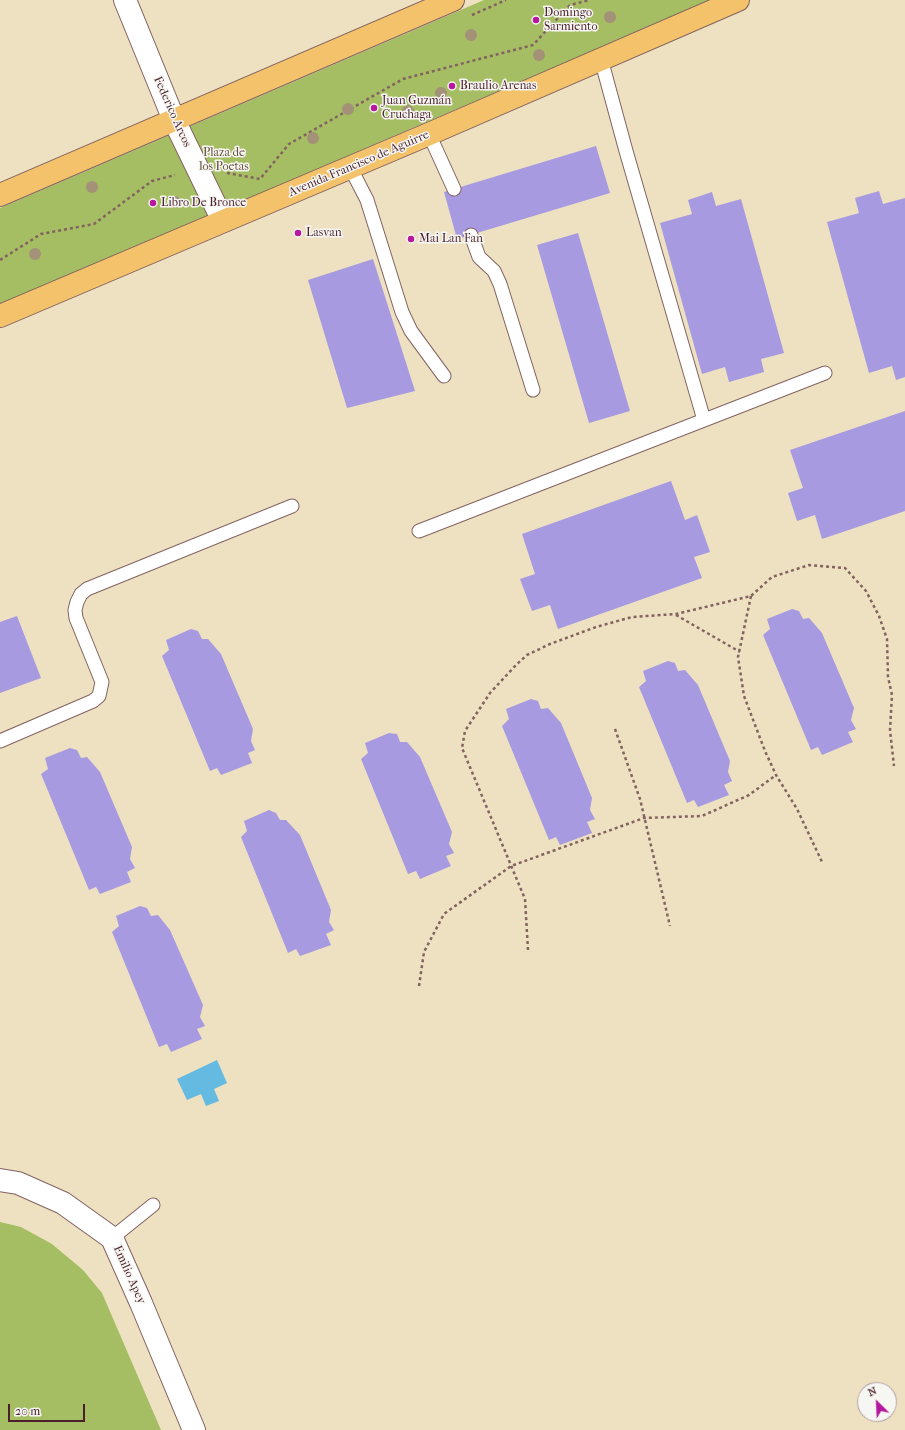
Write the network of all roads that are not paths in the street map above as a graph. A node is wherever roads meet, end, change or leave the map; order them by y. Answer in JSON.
{"nodes":[{"id":1,"x":125,"y":0,"type":"edge"},
{"id":2,"x":453,"y":0,"type":"edge"},
{"id":3,"x":731,"y":1,"type":"edge"},
{"id":4,"x":601,"y":59,"type":"junction"},
{"id":5,"x":174,"y":120,"type":"junction"},
{"id":6,"x":429,"y":134,"type":"junction"},
{"id":7,"x":350,"y":167,"type":"junction"},
{"id":8,"x":454,"y":189,"type":"dead end"},
{"id":9,"x":0,"y":195,"type":"edge"},
{"id":10,"x":223,"y":221,"type":"junction"},
{"id":11,"x":471,"y":235,"type":"dead end"},
{"id":12,"x":0,"y":316,"type":"edge"},
{"id":13,"x":825,"y":374,"type":"dead end"},
{"id":14,"x":444,"y":376,"type":"dead end"},
{"id":15,"x":533,"y":390,"type":"dead end"},
{"id":16,"x":704,"y":420,"type":"junction"},
{"id":17,"x":292,"y":506,"type":"dead end"},
{"id":18,"x":420,"y":531,"type":"dead end"},
{"id":19,"x":0,"y":741,"type":"edge"},
{"id":20,"x":0,"y":1180,"type":"edge"},
{"id":21,"x":154,"y":1205,"type":"dead end"},
{"id":22,"x":112,"y":1238,"type":"junction"},
{"id":23,"x":194,"y":1430,"type":"edge"}],
"edges":[{"from":1,"to":5,"type":"street","name":"Federico Arcos"},
{"from":2,"to":5,"type":"main road"},
{"from":3,"to":4,"type":"main road","name":"Avenida Francisco de Aguirre"},
{"from":4,"to":6,"type":"main road","name":"Avenida Francisco de Aguirre"},
{"from":4,"to":16,"type":"lane"},
{"from":5,"to":9,"type":"main road"},
{"from":5,"to":10,"type":"street","name":"Federico Arcos"},
{"from":6,"to":7,"type":"main road","name":"Avenida Francisco de Aguirre"},
{"from":6,"to":8,"type":"lane"},
{"from":7,"to":10,"type":"main road","name":"Avenida Francisco de Aguirre"},
{"from":7,"to":14,"type":"lane"},
{"from":10,"to":12,"type":"main road","name":"Avenida Francisco de Aguirre"},
{"from":11,"to":15,"type":"lane"},
{"from":13,"to":16,"type":"lane"},
{"from":16,"to":18,"type":"lane"},
{"from":17,"to":19,"type":"lane"},
{"from":20,"to":22,"type":"street","name":"Emilio Apey"},
{"from":21,"to":22,"type":"lane"},
{"from":22,"to":23,"type":"street","name":"Emilio Apey"}]}
